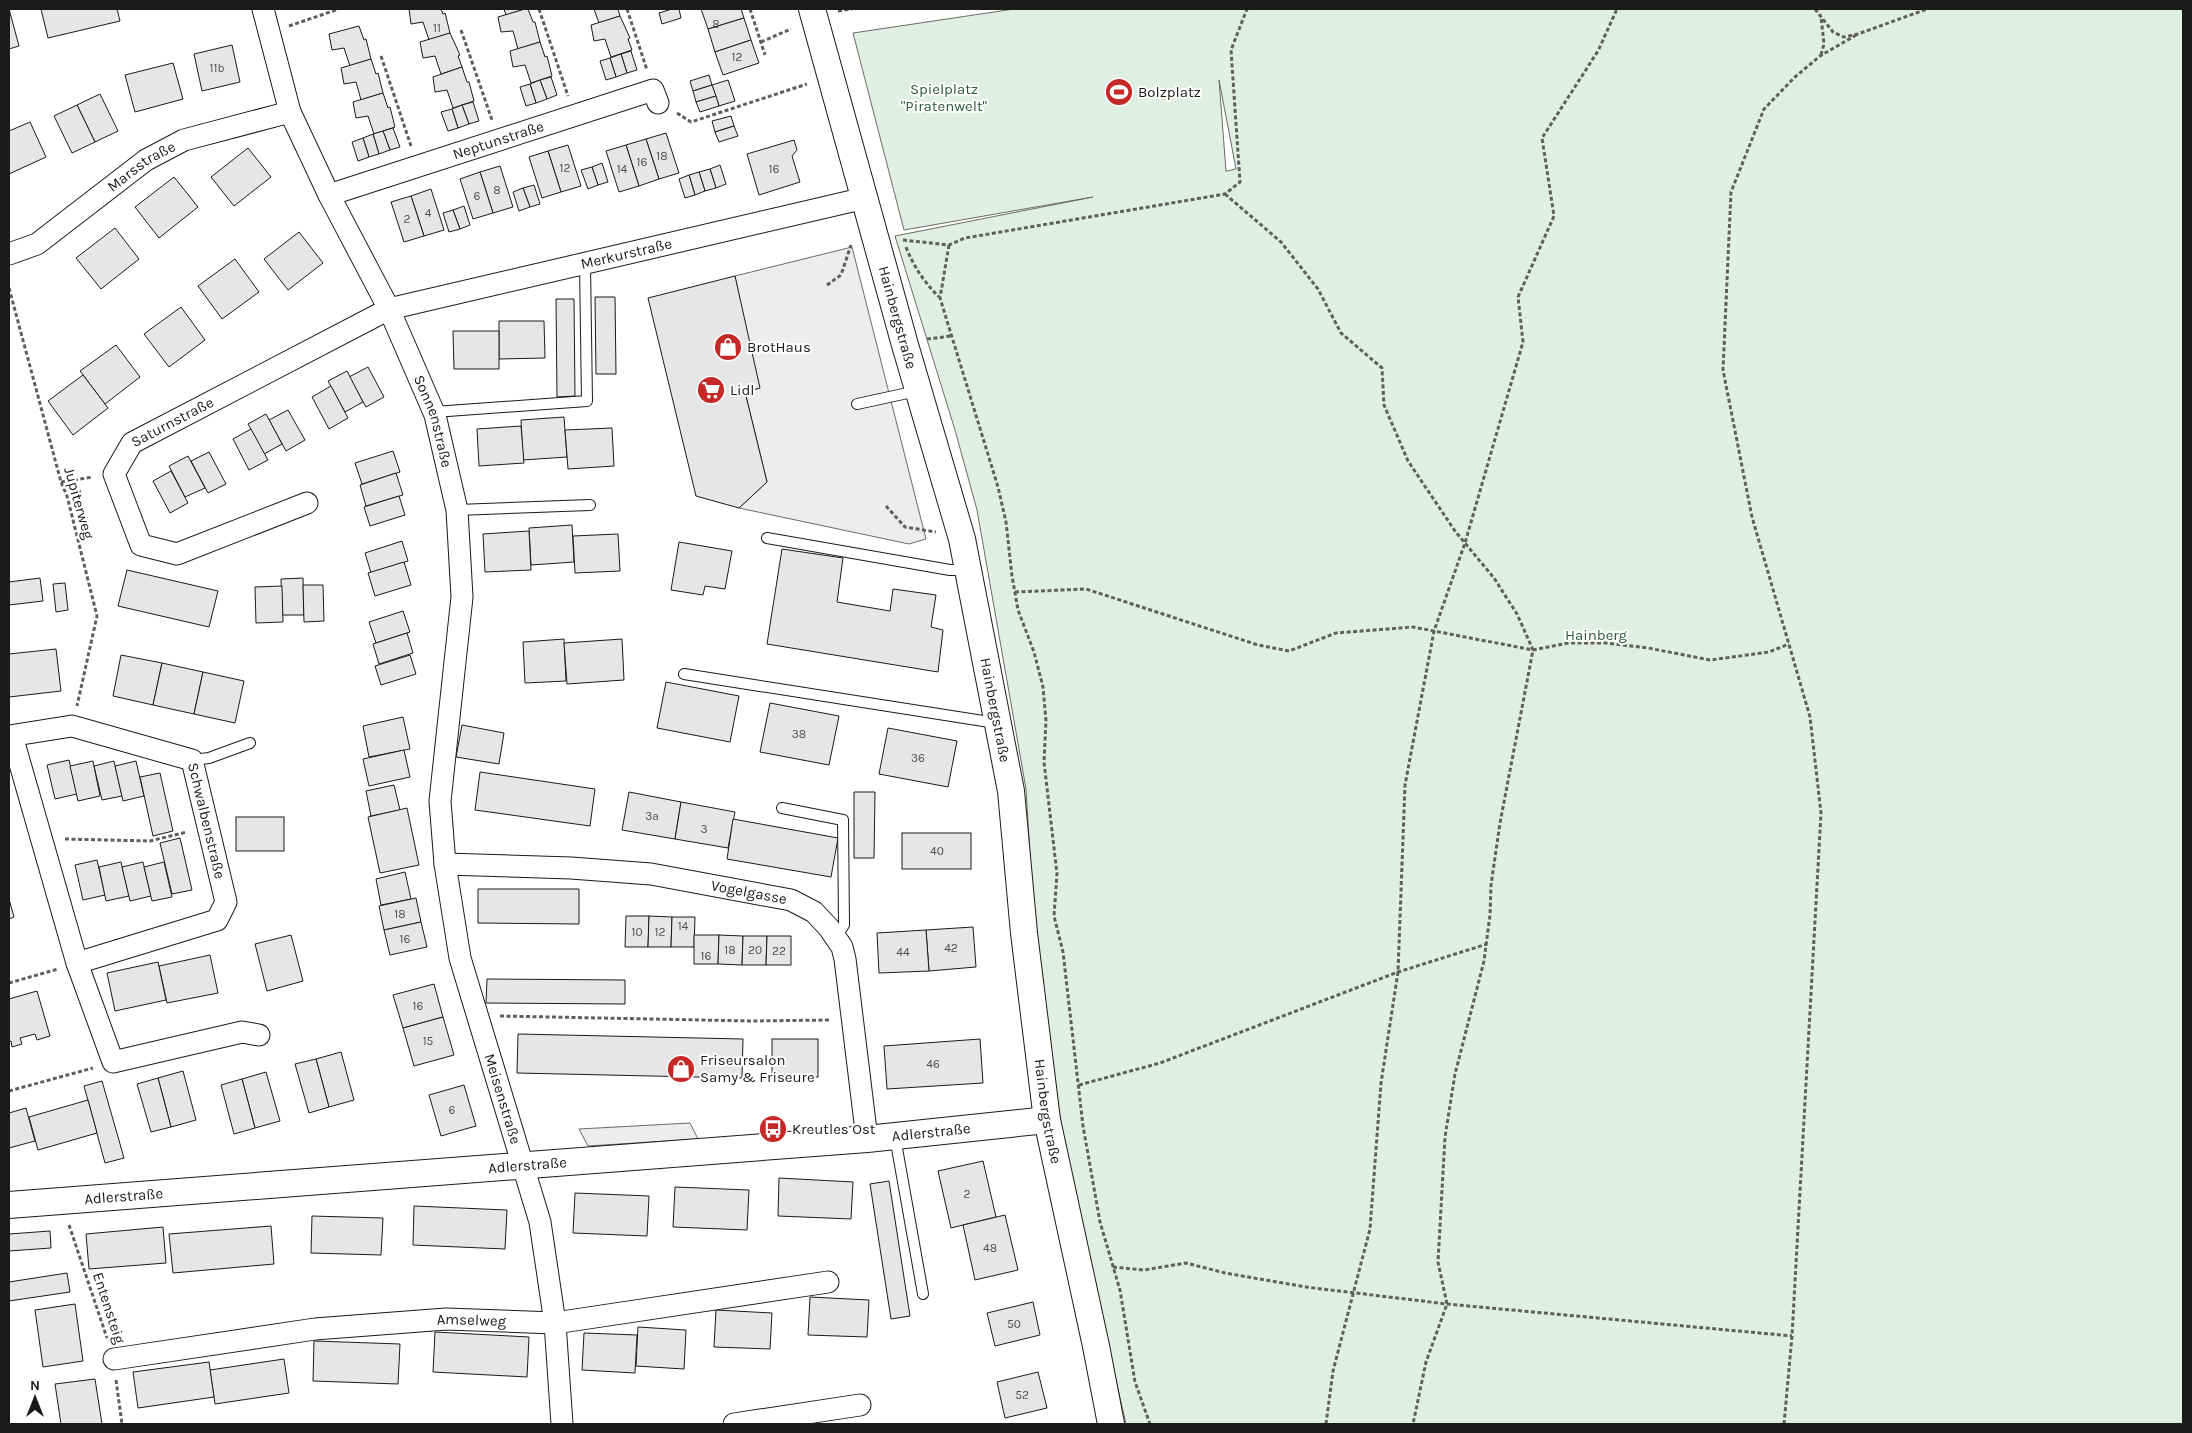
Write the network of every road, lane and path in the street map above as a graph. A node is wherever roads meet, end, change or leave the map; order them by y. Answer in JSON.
{"nodes":[{"id":1,"x":264,"y":9,"type":"edge"},
{"id":2,"x":339,"y":9,"type":"edge"},
{"id":3,"x":539,"y":9,"type":"edge"},
{"id":4,"x":627,"y":9,"type":"edge"},
{"id":5,"x":750,"y":9,"type":"edge"},
{"id":6,"x":812,"y":9,"type":"edge"},
{"id":7,"x":852,"y":9,"type":"edge"},
{"id":8,"x":1247,"y":9,"type":"edge"},
{"id":9,"x":1616,"y":9,"type":"edge"},
{"id":10,"x":1815,"y":9,"type":"edge"},
{"id":11,"x":1927,"y":9,"type":"edge"},
{"id":12,"x":838,"y":11,"type":"dead end"},
{"id":13,"x":1821,"y":16,"type":"junction"},
{"id":14,"x":285,"y":27,"type":"dead end"},
{"id":15,"x":791,"y":29,"type":"dead end"},
{"id":16,"x":461,"y":30,"type":"dead end"},
{"id":17,"x":1858,"y":34,"type":"junction"},
{"id":18,"x":761,"y":42,"type":"junction"},
{"id":19,"x":766,"y":55,"type":"dead end"},
{"id":20,"x":381,"y":56,"type":"dead end"},
{"id":21,"x":1820,"y":56,"type":"junction"},
{"id":22,"x":808,"y":84,"type":"dead end"},
{"id":23,"x":656,"y":96,"type":"junction"},
{"id":24,"x":290,"y":112,"type":"junction"},
{"id":25,"x":574,"y":115,"type":"junction"},
{"id":26,"x":499,"y":140,"type":"junction"},
{"id":27,"x":418,"y":166,"type":"junction"},
{"id":28,"x":1225,"y":194,"type":"junction"},
{"id":29,"x":329,"y":195,"type":"junction"},
{"id":30,"x":865,"y":198,"type":"junction"},
{"id":31,"x":900,"y":233,"type":"dead end"},
{"id":32,"x":852,"y":241,"type":"dead end"},
{"id":33,"x":903,"y":241,"type":"junction"},
{"id":34,"x":949,"y":245,"type":"junction"},
{"id":35,"x":9,"y":254,"type":"edge"},
{"id":36,"x":585,"y":264,"type":"junction"},
{"id":37,"x":827,"y":285,"type":"dead end"},
{"id":38,"x":9,"y":288,"type":"edge"},
{"id":39,"x":940,"y":298,"type":"junction"},
{"id":40,"x":389,"y":309,"type":"junction"},
{"id":41,"x":951,"y":336,"type":"junction"},
{"id":42,"x":924,"y":340,"type":"dead end"},
{"id":43,"x":919,"y":390,"type":"junction"},
{"id":44,"x":857,"y":404,"type":"dead end"},
{"id":45,"x":434,"y":412,"type":"junction"},
{"id":46,"x":114,"y":474,"type":"junction"},
{"id":47,"x":61,"y":482,"type":"junction"},
{"id":48,"x":306,"y":503,"type":"dead end"},
{"id":49,"x":590,"y":505,"type":"dead end"},
{"id":50,"x":886,"y":506,"type":"dead end"},
{"id":51,"x":457,"y":510,"type":"junction"},
{"id":52,"x":941,"y":533,"type":"dead end"},
{"id":53,"x":767,"y":538,"type":"dead end"},
{"id":54,"x":1464,"y":543,"type":"junction"},
{"id":55,"x":968,"y":570,"type":"junction"},
{"id":56,"x":1015,"y":592,"type":"junction"},
{"id":57,"x":1434,"y":631,"type":"junction"},
{"id":58,"x":1789,"y":644,"type":"junction"},
{"id":59,"x":1532,"y":650,"type":"junction"},
{"id":60,"x":684,"y":674,"type":"dead end"},
{"id":61,"x":999,"y":724,"type":"junction"},
{"id":62,"x":72,"y":726,"type":"junction"},
{"id":63,"x":11,"y":736,"type":"edge"},
{"id":64,"x":250,"y":743,"type":"dead end"},
{"id":65,"x":192,"y":760,"type":"junction"},
{"id":66,"x":782,"y":808,"type":"dead end"},
{"id":67,"x":208,"y":827,"type":"junction"},
{"id":68,"x":42,"y":838,"type":"junction"},
{"id":69,"x":445,"y":864,"type":"junction"},
{"id":70,"x":836,"y":937,"type":"junction"},
{"id":71,"x":1487,"y":944,"type":"junction"},
{"id":72,"x":78,"y":963,"type":"junction"},
{"id":73,"x":1398,"y":972,"type":"junction"},
{"id":74,"x":9,"y":983,"type":"edge"},
{"id":75,"x":477,"y":1015,"type":"junction"},
{"id":76,"x":853,"y":1019,"type":"junction"},
{"id":77,"x":259,"y":1036,"type":"dead end"},
{"id":78,"x":113,"y":1062,"type":"junction"},
{"id":79,"x":1079,"y":1084,"type":"junction"},
{"id":80,"x":9,"y":1091,"type":"edge"},
{"id":81,"x":1047,"y":1120,"type":"junction"},
{"id":82,"x":895,"y":1136,"type":"junction"},
{"id":83,"x":866,"y":1139,"type":"junction"},
{"id":84,"x":524,"y":1165,"type":"junction"},
{"id":85,"x":61,"y":1201,"type":"junction"},
{"id":86,"x":9,"y":1205,"type":"edge"},
{"id":87,"x":1113,"y":1267,"type":"junction"},
{"id":88,"x":828,"y":1282,"type":"dead end"},
{"id":89,"x":1355,"y":1293,"type":"junction"},
{"id":90,"x":923,"y":1294,"type":"dead end"},
{"id":91,"x":1447,"y":1304,"type":"junction"},
{"id":92,"x":555,"y":1323,"type":"junction"},
{"id":93,"x":1792,"y":1336,"type":"junction"},
{"id":94,"x":114,"y":1359,"type":"junction"},
{"id":95,"x":860,"y":1405,"type":"dead end"},
{"id":96,"x":122,"y":1424,"type":"edge"},
{"id":97,"x":562,"y":1424,"type":"edge"},
{"id":98,"x":734,"y":1424,"type":"edge"},
{"id":99,"x":1111,"y":1424,"type":"edge"},
{"id":100,"x":1150,"y":1424,"type":"edge"},
{"id":101,"x":1326,"y":1424,"type":"edge"},
{"id":102,"x":1413,"y":1424,"type":"edge"},
{"id":103,"x":1784,"y":1424,"type":"edge"}],
"edges":[{"from":1,"to":24,"type":"street","name":"Sonnenstraße"},
{"from":2,"to":14,"type":"path"},
{"from":3,"to":25,"type":"path"},
{"from":4,"to":23,"type":"path"},
{"from":5,"to":18,"type":"path"},
{"from":6,"to":30,"type":"street","name":"Hainbergstraße"},
{"from":7,"to":12,"type":"path"},
{"from":8,"to":28,"type":"path"},
{"from":9,"to":54,"type":"path"},
{"from":10,"to":13,"type":"path"},
{"from":11,"to":17,"type":"path"},
{"from":13,"to":17,"type":"path"},
{"from":13,"to":21,"type":"path"},
{"from":15,"to":18,"type":"path"},
{"from":16,"to":26,"type":"path"},
{"from":17,"to":21,"type":"path"},
{"from":18,"to":19,"type":"path"},
{"from":20,"to":27,"type":"path"},
{"from":21,"to":58,"type":"path"},
{"from":22,"to":23,"type":"path"},
{"from":23,"to":25,"type":"street","name":"Neptunstraße"},
{"from":24,"to":29,"type":"street","name":"Sonnenstraße"},
{"from":24,"to":35,"type":"street","name":"Marsstraße"},
{"from":25,"to":26,"type":"street","name":"Neptunstraße"},
{"from":26,"to":27,"type":"street","name":"Neptunstraße"},
{"from":27,"to":29,"type":"street","name":"Neptunstraße"},
{"from":28,"to":34,"type":"path"},
{"from":28,"to":54,"type":"path"},
{"from":29,"to":40,"type":"street","name":"Sonnenstraße"},
{"from":30,"to":36,"type":"street","name":"Merkurstraße"},
{"from":30,"to":43,"type":"street","name":"Hainbergstraße"},
{"from":31,"to":33,"type":"path"},
{"from":32,"to":37,"type":"path"},
{"from":33,"to":34,"type":"path"},
{"from":33,"to":39,"type":"path"},
{"from":34,"to":39,"type":"path"},
{"from":36,"to":40,"type":"street","name":"Merkurstraße"},
{"from":36,"to":45,"type":"lane"},
{"from":38,"to":47,"type":"path","name":"Jupiterweg"},
{"from":39,"to":41,"type":"path"},
{"from":40,"to":45,"type":"street","name":"Sonnenstraße"},
{"from":40,"to":46,"type":"street","name":"Saturnstraße"},
{"from":41,"to":42,"type":"path"},
{"from":41,"to":56,"type":"path"},
{"from":43,"to":44,"type":"lane"},
{"from":43,"to":55,"type":"street","name":"Hainbergstraße"},
{"from":45,"to":51,"type":"street","name":"Sonnenstraße"},
{"from":46,"to":47,"type":"path"},
{"from":46,"to":48,"type":"street"},
{"from":47,"to":62,"type":"path","name":"Jupiterweg"},
{"from":49,"to":51,"type":"lane"},
{"from":50,"to":52,"type":"path"},
{"from":51,"to":69,"type":"street","name":"Sonnenstraße"},
{"from":53,"to":55,"type":"lane"},
{"from":54,"to":57,"type":"path"},
{"from":54,"to":59,"type":"path"},
{"from":55,"to":61,"type":"street","name":"Hainbergstraße"},
{"from":56,"to":57,"type":"path"},
{"from":56,"to":79,"type":"path"},
{"from":57,"to":59,"type":"path"},
{"from":57,"to":73,"type":"path"},
{"from":58,"to":59,"type":"path"},
{"from":58,"to":93,"type":"path"},
{"from":59,"to":71,"type":"path"},
{"from":60,"to":61,"type":"lane"},
{"from":61,"to":81,"type":"street","name":"Hainbergstraße"},
{"from":62,"to":63,"type":"street","name":"Schwalbenstraße"},
{"from":62,"to":65,"type":"street","name":"Schwalbenstraße"},
{"from":63,"to":68,"type":"street","name":"Schwalbenstraße"},
{"from":64,"to":65,"type":"lane"},
{"from":65,"to":67,"type":"street","name":"Schwalbenstraße"},
{"from":66,"to":70,"type":"lane"},
{"from":67,"to":68,"type":"path"},
{"from":67,"to":72,"type":"street","name":"Schwalbenstraße"},
{"from":68,"to":72,"type":"street","name":"Schwalbenstraße"},
{"from":69,"to":70,"type":"street","name":"Vogelgasse"},
{"from":69,"to":75,"type":"street","name":"Meisenstraße"},
{"from":70,"to":76,"type":"street","name":"Vogelgasse"},
{"from":71,"to":73,"type":"path"},
{"from":71,"to":91,"type":"path"},
{"from":72,"to":74,"type":"path"},
{"from":72,"to":78,"type":"street","name":"Schwalbenstraße"},
{"from":73,"to":79,"type":"path"},
{"from":73,"to":89,"type":"path"},
{"from":75,"to":76,"type":"path"},
{"from":75,"to":84,"type":"street","name":"Meisenstraße"},
{"from":76,"to":83,"type":"street","name":"Vogelgasse"},
{"from":77,"to":78,"type":"street"},
{"from":78,"to":80,"type":"path"},
{"from":79,"to":87,"type":"path"},
{"from":81,"to":82,"type":"street","name":"Adlerstraße"},
{"from":81,"to":99,"type":"street","name":"Hainbergstraße"},
{"from":82,"to":83,"type":"street","name":"Adlerstraße"},
{"from":82,"to":90,"type":"lane"},
{"from":83,"to":84,"type":"street","name":"Adlerstraße"},
{"from":84,"to":85,"type":"street","name":"Adlerstraße"},
{"from":84,"to":92,"type":"street","name":"Meisenstraße"},
{"from":85,"to":86,"type":"street","name":"Adlerstraße"},
{"from":85,"to":94,"type":"path","name":"Entensteig"},
{"from":87,"to":89,"type":"path"},
{"from":87,"to":100,"type":"path"},
{"from":88,"to":92,"type":"street","name":"Amselweg"},
{"from":89,"to":91,"type":"path"},
{"from":89,"to":101,"type":"path"},
{"from":91,"to":93,"type":"path"},
{"from":91,"to":102,"type":"path"},
{"from":92,"to":94,"type":"street","name":"Amselweg"},
{"from":92,"to":97,"type":"street","name":"Meisenstraße"},
{"from":93,"to":103,"type":"path"},
{"from":94,"to":96,"type":"path","name":"Entensteig"},
{"from":95,"to":98,"type":"street"}]}
